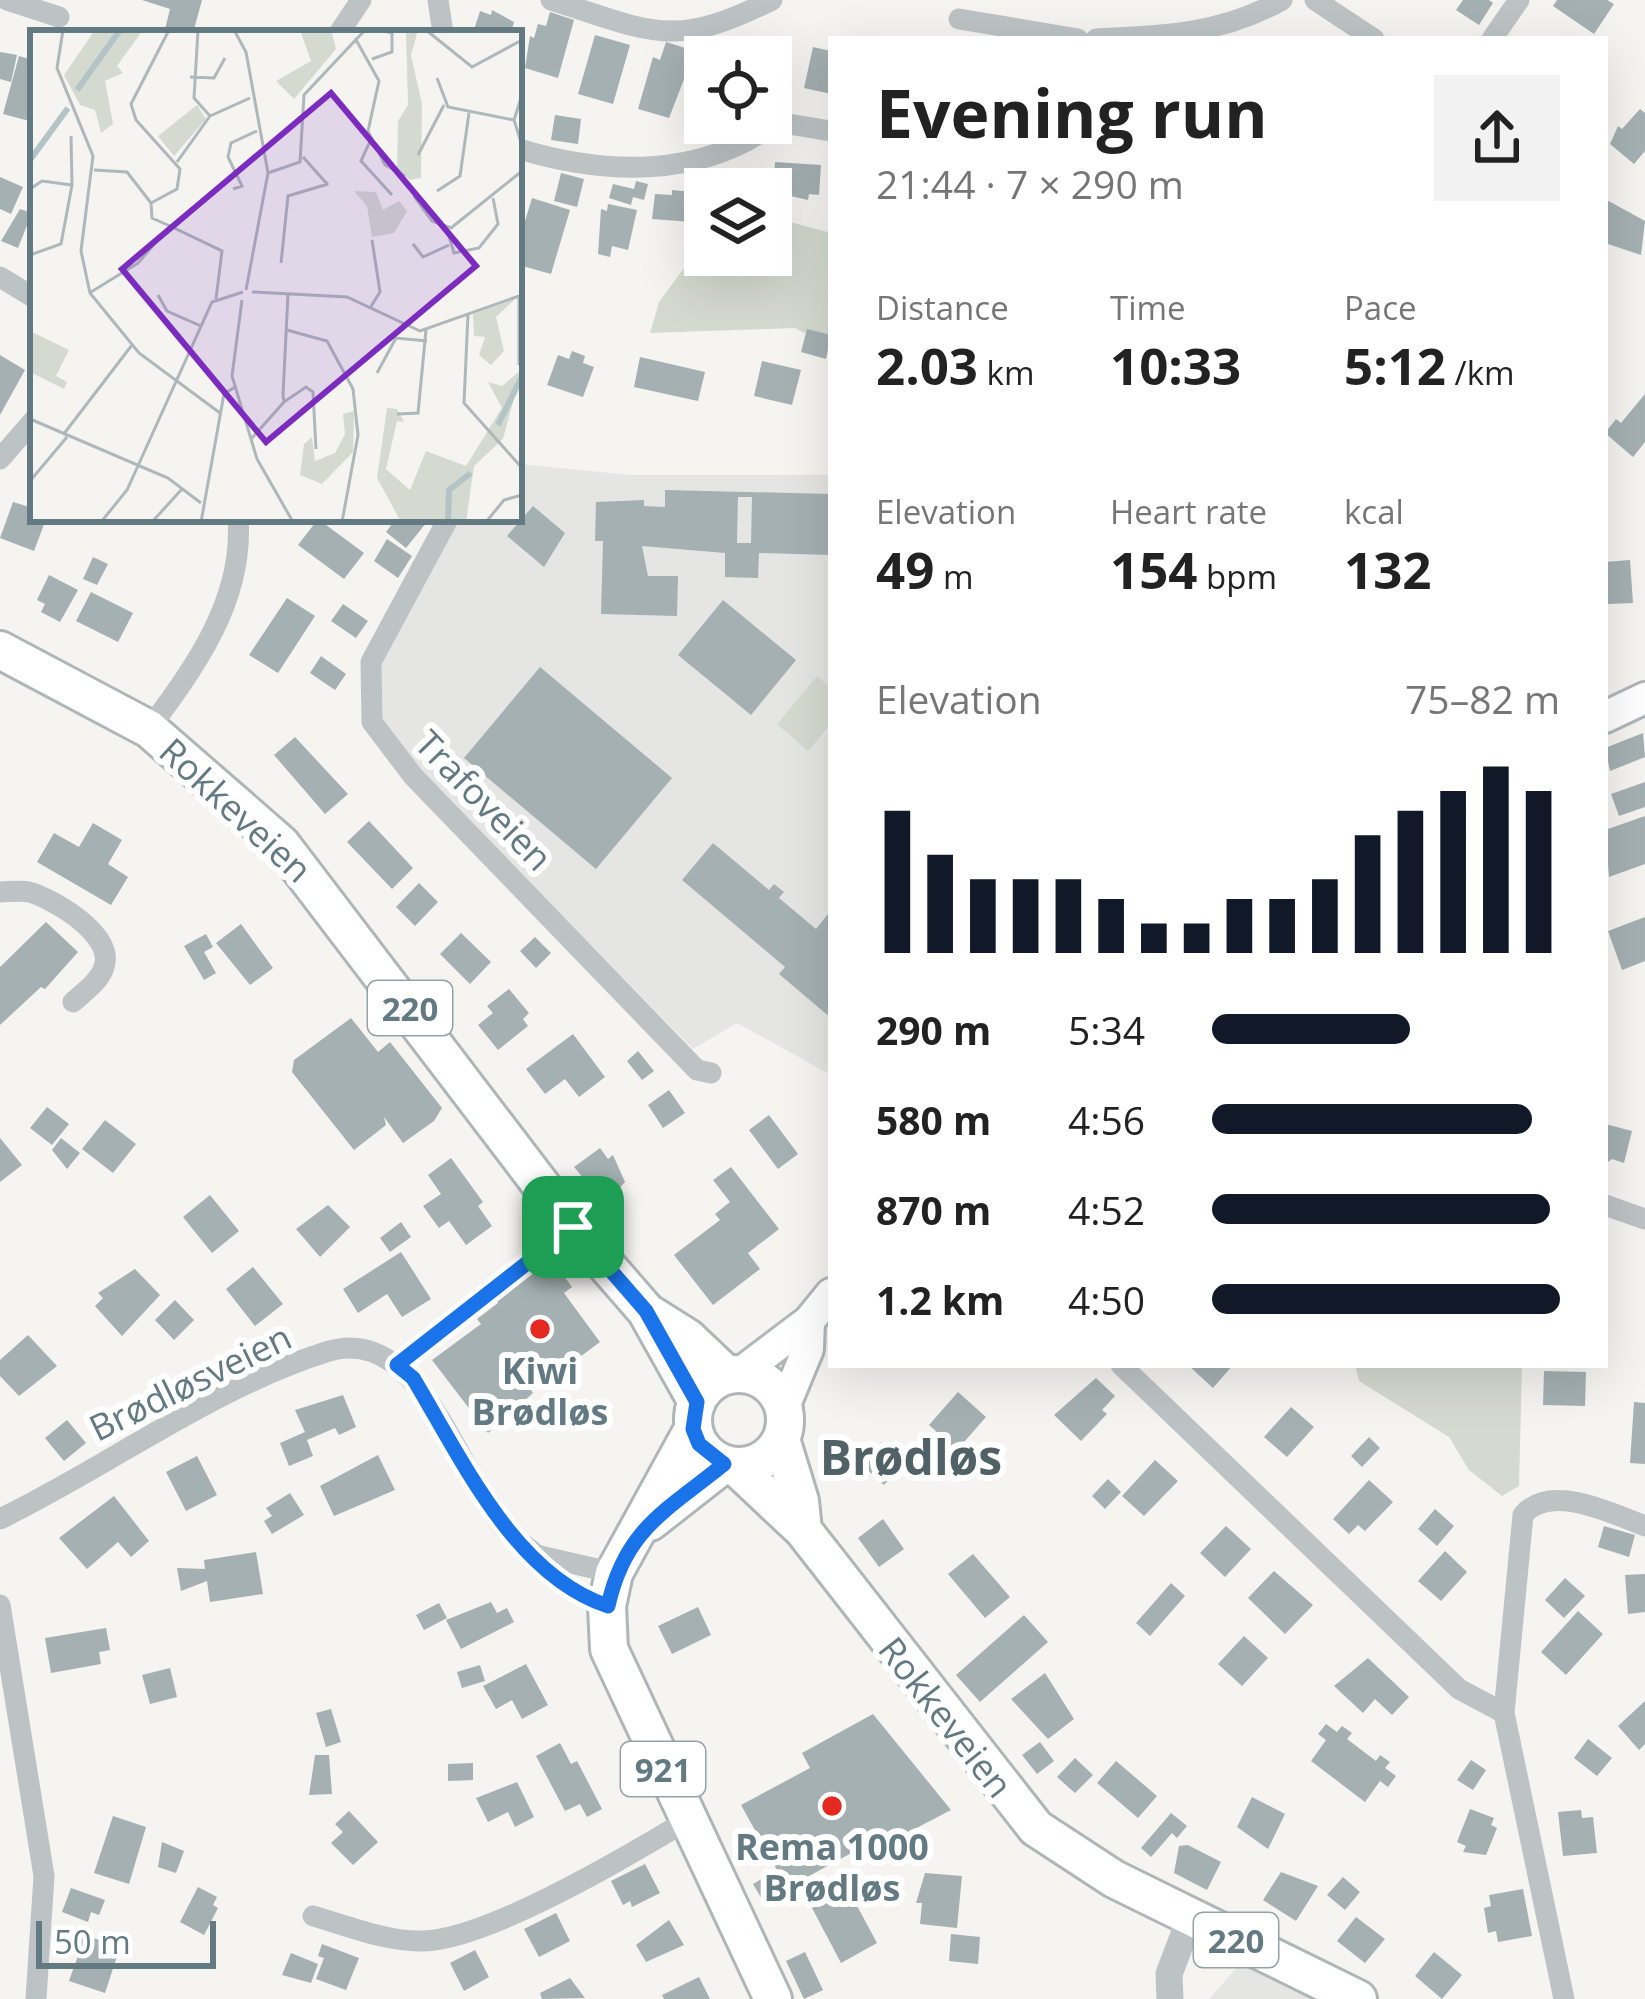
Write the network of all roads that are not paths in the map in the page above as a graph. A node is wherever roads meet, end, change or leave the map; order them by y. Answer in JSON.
{"nodes":[{"id":1,"x":8,"y":0,"type":"edge"},
{"id":2,"x":361,"y":0,"type":"edge"},
{"id":3,"x":439,"y":0,"type":"edge"},
{"id":4,"x":551,"y":0,"type":"edge"},
{"id":5,"x":772,"y":0,"type":"edge"},
{"id":6,"x":1282,"y":0,"type":"edge"},
{"id":7,"x":1315,"y":0,"type":"edge"},
{"id":8,"x":1520,"y":0,"type":"edge"},
{"id":9,"x":59,"y":17,"type":"dead end"},
{"id":10,"x":959,"y":19,"type":"dead end"},
{"id":11,"x":341,"y":30,"type":"edge"},
{"id":12,"x":443,"y":30,"type":"edge"},
{"id":13,"x":1060,"y":36,"type":"edge"},
{"id":14,"x":1187,"y":36,"type":"edge"},
{"id":15,"x":1369,"y":36,"type":"edge"},
{"id":16,"x":1494,"y":36,"type":"edge"},
{"id":17,"x":828,"y":131,"type":"edge"},
{"id":18,"x":522,"y":150,"type":"edge"},
{"id":19,"x":0,"y":277,"type":"edge"},
{"id":20,"x":30,"y":294,"type":"edge"},
{"id":21,"x":30,"y":424,"type":"edge"},
{"id":22,"x":0,"y":459,"type":"edge"},
{"id":23,"x":238,"y":522,"type":"edge"},
{"id":24,"x":446,"y":522,"type":"edge"},
{"id":25,"x":0,"y":650,"type":"edge"},
{"id":26,"x":1645,"y":698,"type":"edge"},
{"id":27,"x":1608,"y":716,"type":"edge"},
{"id":28,"x":149,"y":728,"type":"junction"},
{"id":29,"x":0,"y":892,"type":"edge"},
{"id":30,"x":73,"y":1002,"type":"dead end"},
{"id":31,"x":711,"y":1073,"type":"dead end"},
{"id":32,"x":1608,"y":1206,"type":"edge"},
{"id":33,"x":1645,"y":1219,"type":"edge"},
{"id":34,"x":573,"y":1227,"type":"junction"},
{"id":35,"x":828,"y":1298,"type":"edge"},
{"id":36,"x":646,"y":1311,"type":"junction"},
{"id":37,"x":809,"y":1321,"type":"junction"},
{"id":38,"x":397,"y":1365,"type":"junction"},
{"id":39,"x":1124,"y":1368,"type":"edge"},
{"id":40,"x":733,"y":1375,"type":"junction"},
{"id":41,"x":695,"y":1415,"type":"junction"},
{"id":42,"x":783,"y":1423,"type":"junction"},
{"id":43,"x":730,"y":1465,"type":"junction"},
{"id":44,"x":0,"y":1519,"type":"edge"},
{"id":45,"x":1645,"y":1526,"type":"edge"},
{"id":46,"x":802,"y":1530,"type":"junction"},
{"id":47,"x":638,"y":1532,"type":"junction"},
{"id":48,"x":536,"y":1555,"type":"junction"},
{"id":49,"x":611,"y":1590,"type":"junction"},
{"id":50,"x":0,"y":1605,"type":"edge"},
{"id":51,"x":1504,"y":1713,"type":"junction"},
{"id":52,"x":686,"y":1821,"type":"junction"},
{"id":53,"x":314,"y":1916,"type":"dead end"},
{"id":54,"x":1191,"y":1916,"type":"junction"},
{"id":55,"x":36,"y":1999,"type":"edge"},
{"id":56,"x":773,"y":1999,"type":"edge"},
{"id":57,"x":1170,"y":1999,"type":"edge"},
{"id":58,"x":1358,"y":1999,"type":"edge"},
{"id":59,"x":1564,"y":1999,"type":"edge"}],
"edges":[{"from":1,"to":9,"type":"street"},
{"from":2,"to":11,"type":"street"},
{"from":3,"to":12,"type":"street"},
{"from":4,"to":5,"type":"street"},
{"from":6,"to":14,"type":"street"},
{"from":7,"to":15,"type":"street"},
{"from":8,"to":16,"type":"street"},
{"from":10,"to":13,"type":"street"},
{"from":17,"to":18,"type":"street"},
{"from":19,"to":20,"type":"street"},
{"from":21,"to":22,"type":"street"},
{"from":23,"to":28,"type":"street"},
{"from":24,"to":31,"type":"street","name":"Trafoveien"},
{"from":25,"to":28,"type":"main road","name":"Rokkeveien","number":"220"},
{"from":26,"to":27,"type":"main road"},
{"from":28,"to":34,"type":"main road","name":"Rokkeveien","number":"220"},
{"from":29,"to":30,"type":"street"},
{"from":32,"to":33,"type":"street"},
{"from":34,"to":36,"type":"main road","name":"Rokkeveien","number":"220"},
{"from":34,"to":38,"type":"street"},
{"from":35,"to":37,"type":"main road"},
{"from":36,"to":40,"type":"main road","name":"Rokkeveien","number":"220"},
{"from":36,"to":41,"type":"main road","name":"Rokkeveien","number":"220"},
{"from":37,"to":40,"type":"main road"},
{"from":37,"to":42,"type":"main road"},
{"from":38,"to":44,"type":"street","name":"Brødløsveien"},
{"from":38,"to":48,"type":"street"},
{"from":39,"to":51,"type":"street"},
{"from":40,"to":41,"type":"main road"},
{"from":40,"to":42,"type":"main road","number":"220"},
{"from":41,"to":43,"type":"main road","number":"220"},
{"from":41,"to":47,"type":"main road"},
{"from":42,"to":43,"type":"main road"},
{"from":42,"to":46,"type":"main road","name":"Rokkeveien","number":"220"},
{"from":43,"to":46,"type":"main road","name":"Rokkeveien","number":"220"},
{"from":43,"to":47,"type":"main road"},
{"from":45,"to":51,"type":"street"},
{"from":46,"to":54,"type":"main road","name":"Rokkeveien","number":"220"},
{"from":47,"to":49,"type":"main road"},
{"from":48,"to":49,"type":"street"},
{"from":48,"to":49,"type":"street"},
{"from":49,"to":52,"type":"main road","number":"921"},
{"from":50,"to":55,"type":"street"},
{"from":51,"to":59,"type":"street"},
{"from":52,"to":53,"type":"street"},
{"from":52,"to":56,"type":"main road","number":"921"},
{"from":54,"to":57,"type":"street"},
{"from":54,"to":58,"type":"main road","number":"220"}]}
